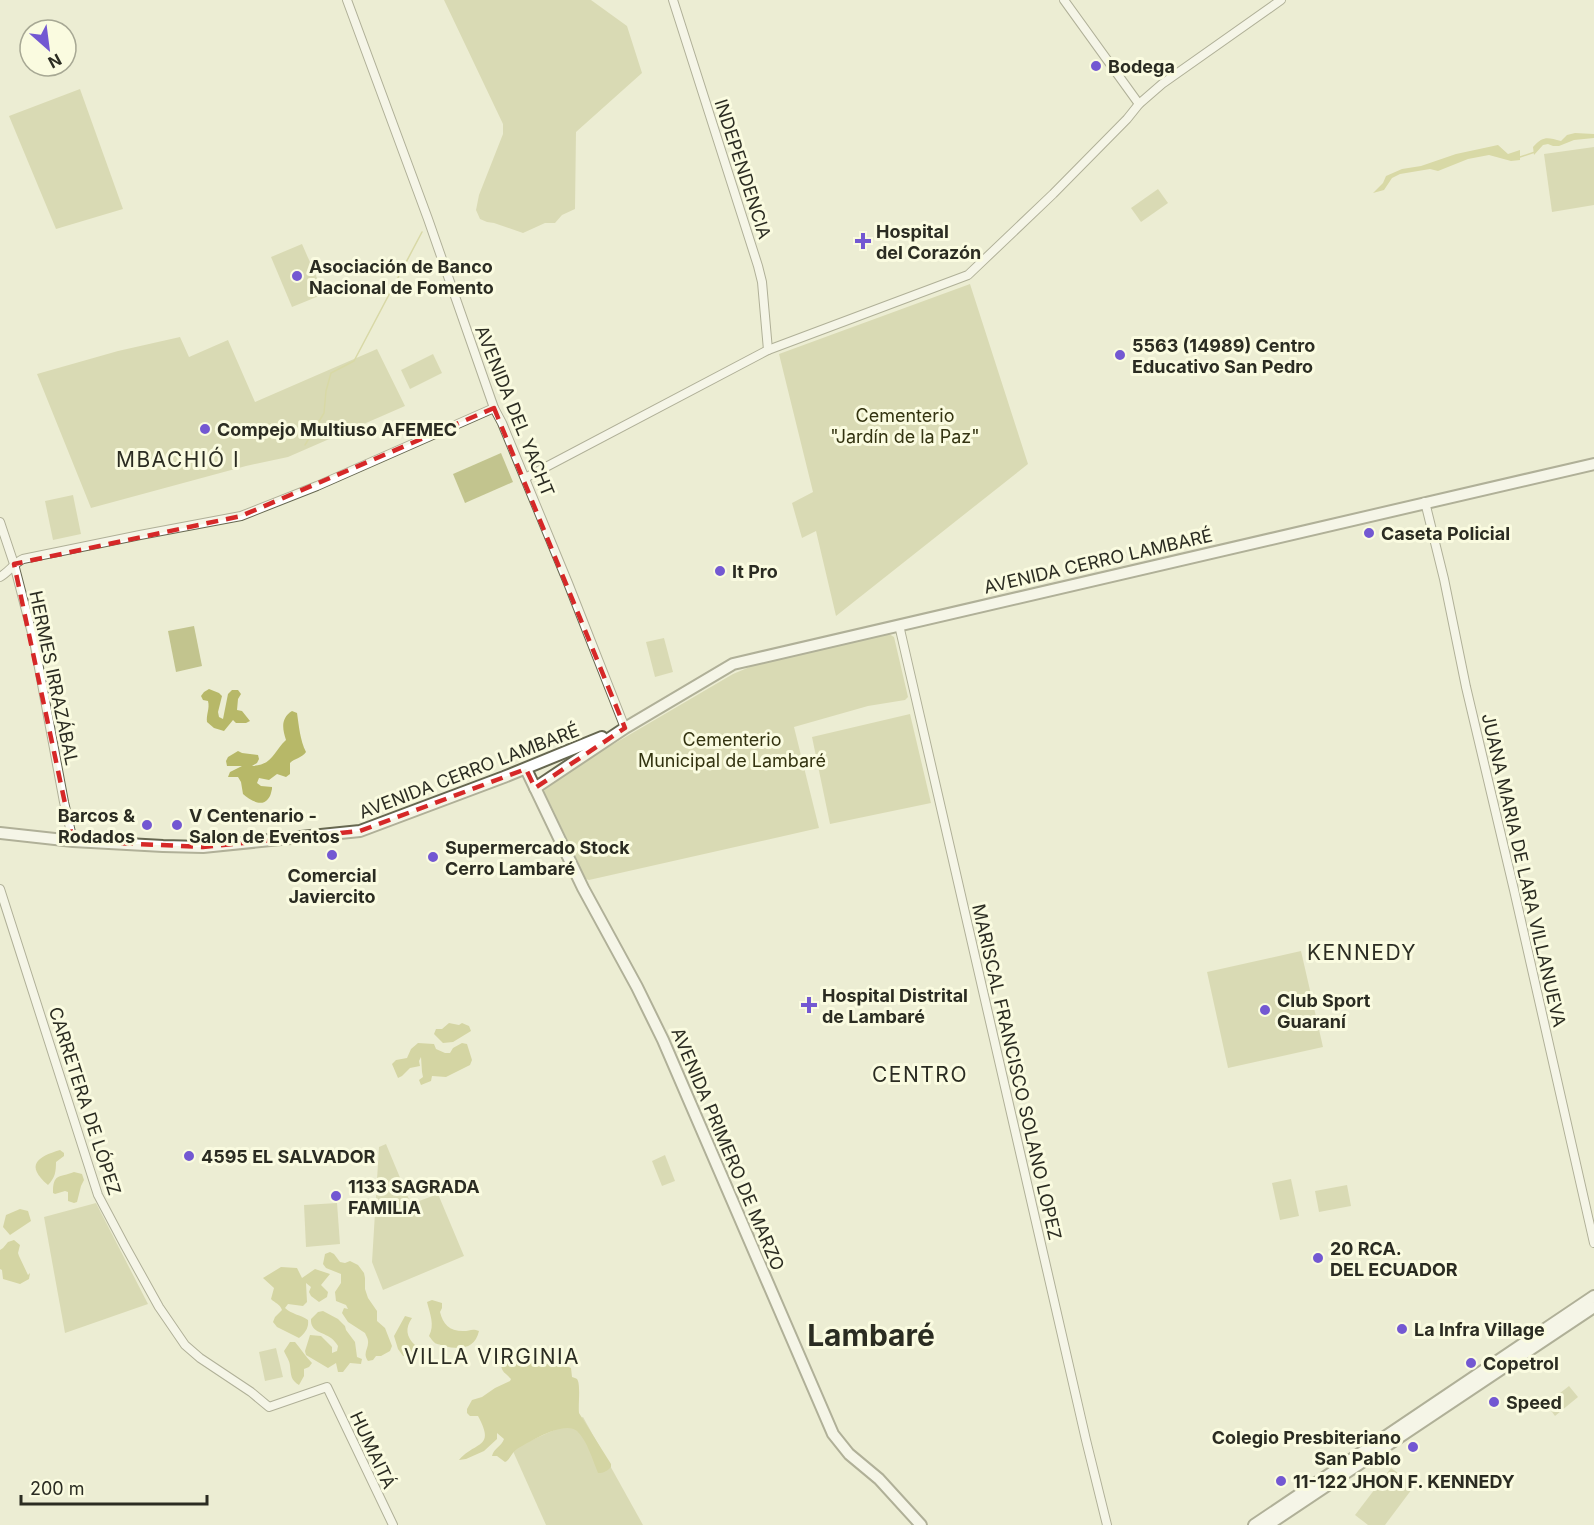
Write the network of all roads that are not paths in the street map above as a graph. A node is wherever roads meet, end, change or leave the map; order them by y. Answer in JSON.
{"nodes":[{"id":1,"x":347,"y":0,"type":"edge"},
{"id":2,"x":673,"y":0,"type":"edge"},
{"id":3,"x":1064,"y":0,"type":"edge"},
{"id":4,"x":1281,"y":0,"type":"edge"},
{"id":5,"x":1139,"y":104,"type":"junction"},
{"id":6,"x":768,"y":350,"type":"junction"},
{"id":7,"x":495,"y":408,"type":"junction"},
{"id":8,"x":1594,"y":464,"type":"edge"},
{"id":9,"x":525,"y":478,"type":"junction"},
{"id":10,"x":1425,"y":502,"type":"junction"},
{"id":11,"x":0,"y":522,"type":"edge"},
{"id":12,"x":15,"y":564,"type":"junction"},
{"id":13,"x":0,"y":577,"type":"edge"},
{"id":14,"x":899,"y":625,"type":"junction"},
{"id":15,"x":625,"y":728,"type":"junction"},
{"id":16,"x":526,"y":769,"type":"junction"},
{"id":17,"x":535,"y":788,"type":"junction"},
{"id":18,"x":0,"y":833,"type":"edge"},
{"id":19,"x":73,"y":841,"type":"junction"},
{"id":20,"x":0,"y":889,"type":"edge"},
{"id":21,"x":1594,"y":1243,"type":"edge"},
{"id":22,"x":1594,"y":1296,"type":"edge"},
{"id":23,"x":1594,"y":1307,"type":"edge"},
{"id":24,"x":327,"y":1387,"type":"joint"},
{"id":25,"x":393,"y":1525,"type":"edge"},
{"id":26,"x":921,"y":1525,"type":"edge"},
{"id":27,"x":1107,"y":1525,"type":"edge"},
{"id":28,"x":1254,"y":1525,"type":"edge"},
{"id":29,"x":1268,"y":1525,"type":"edge"}],
"edges":[{"from":1,"to":7,"type":"street","name":"AVENIDA DEL YACHT"},
{"from":2,"to":6,"type":"street","name":"INDEPENDENCIA"},
{"from":3,"to":5,"type":"street"},
{"from":4,"to":5,"type":"street"},
{"from":5,"to":6,"type":"street"},
{"from":6,"to":9,"type":"street"},
{"from":7,"to":9,"type":"street","name":"AVENIDA DEL YACHT"},
{"from":7,"to":12,"type":"street"},
{"from":8,"to":10,"type":"main road","name":"AVENIDA CERRO LAMBARÉ"},
{"from":9,"to":15,"type":"street","name":"AVENIDA DEL YACHT"},
{"from":10,"to":14,"type":"main road","name":"AVENIDA CERRO LAMBARÉ"},
{"from":10,"to":21,"type":"street","name":"JUANA MARIA DE LARA VILLANUEVA"},
{"from":11,"to":12,"type":"street","name":"HERMES IRRAZÁBAL"},
{"from":12,"to":13,"type":"street"},
{"from":12,"to":19,"type":"street","name":"HERMES IRRAZÁBAL"},
{"from":14,"to":15,"type":"main road","name":"AVENIDA CERRO LAMBARÉ"},
{"from":14,"to":27,"type":"street","name":"MARISCAL FRANCISCO SOLANO LOPEZ"},
{"from":15,"to":16,"type":"main road","name":"AVENIDA CERRO LAMBARÉ"},
{"from":15,"to":17,"type":"main road","name":"AVENIDA CERRO LAMBARÉ"},
{"from":16,"to":17,"type":"main road","name":"AVENIDA PRIMERO DE MARZO"},
{"from":16,"to":19,"type":"main road","name":"AVENIDA CERRO LAMBARÉ"},
{"from":17,"to":26,"type":"main road","name":"AVENIDA PRIMERO DE MARZO"},
{"from":18,"to":19,"type":"main road","name":"AVENIDA CERRO LAMBARÉ"},
{"from":20,"to":24,"type":"street","name":"CARRETERA DE LÓPEZ"},
{"from":22,"to":28,"type":"main road"},
{"from":23,"to":29,"type":"main road"},
{"from":24,"to":25,"type":"street","name":"HUMAITÁ"}]}
